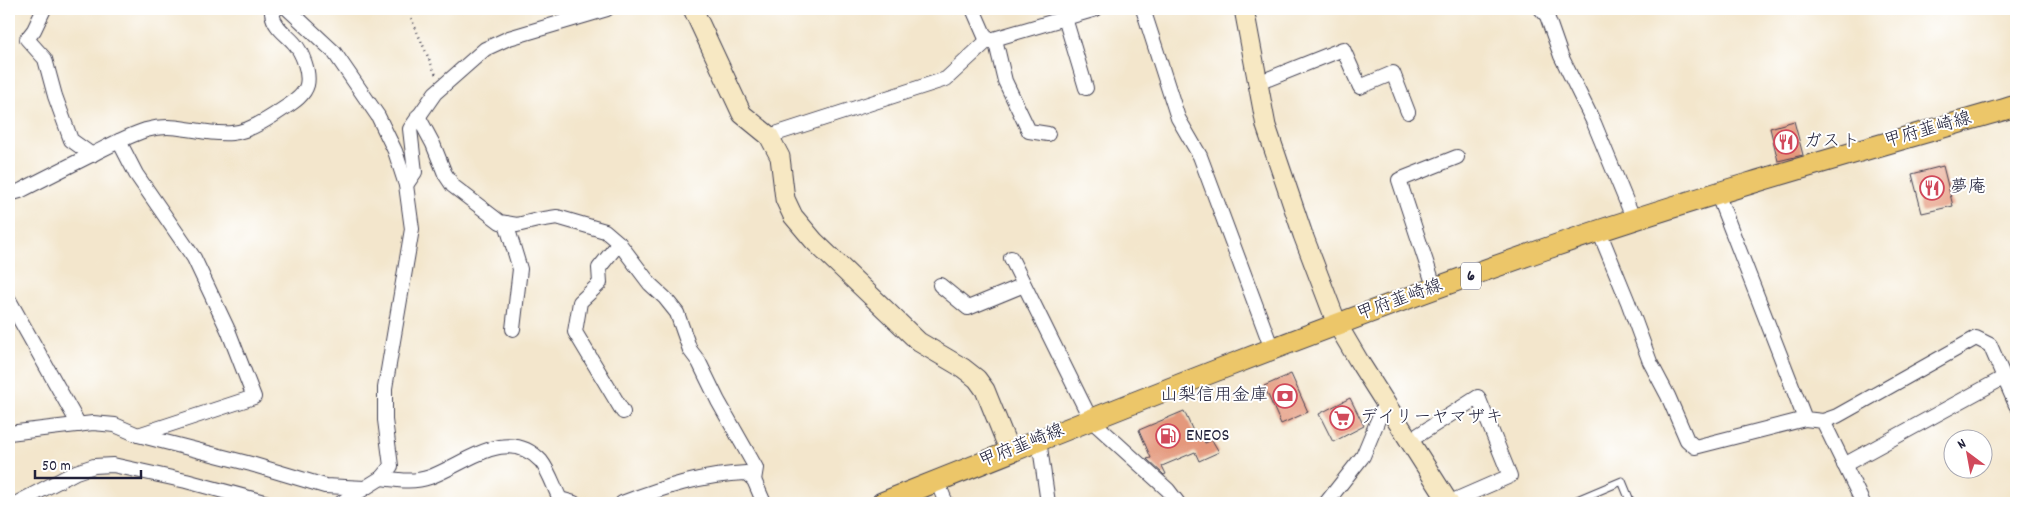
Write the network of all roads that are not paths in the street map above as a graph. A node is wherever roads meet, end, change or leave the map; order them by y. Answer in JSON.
{"nodes":[{"id":1,"x":44,"y":9,"type":"edge"},
{"id":2,"x":276,"y":9,"type":"edge"},
{"id":3,"x":288,"y":9,"type":"edge"},
{"id":4,"x":607,"y":9,"type":"edge"},
{"id":5,"x":693,"y":9,"type":"edge"},
{"id":6,"x":973,"y":9,"type":"edge"},
{"id":7,"x":1096,"y":9,"type":"edge"},
{"id":8,"x":1143,"y":9,"type":"edge"},
{"id":9,"x":1244,"y":9,"type":"edge"},
{"id":10,"x":1541,"y":9,"type":"edge"},
{"id":11,"x":1065,"y":18,"type":"junction"},
{"id":12,"x":991,"y":40,"type":"junction"},
{"id":13,"x":1258,"y":83,"type":"junction"},
{"id":14,"x":1086,"y":88,"type":"dead end"},
{"id":15,"x":2016,"y":106,"type":"edge"},
{"id":16,"x":1408,"y":112,"type":"dead end"},
{"id":17,"x":418,"y":116,"type":"junction"},
{"id":18,"x":1048,"y":134,"type":"dead end"},
{"id":19,"x":769,"y":136,"type":"junction"},
{"id":20,"x":119,"y":141,"type":"junction"},
{"id":21,"x":92,"y":155,"type":"junction"},
{"id":22,"x":1457,"y":157,"type":"dead end"},
{"id":23,"x":406,"y":185,"type":"junction"},
{"id":24,"x":1717,"y":193,"type":"junction"},
{"id":25,"x":9,"y":194,"type":"edge"},
{"id":26,"x":1634,"y":220,"type":"junction"},
{"id":27,"x":506,"y":223,"type":"junction"},
{"id":28,"x":1599,"y":231,"type":"junction"},
{"id":29,"x":619,"y":244,"type":"junction"},
{"id":30,"x":1010,"y":258,"type":"dead end"},
{"id":31,"x":940,"y":285,"type":"dead end"},
{"id":32,"x":1024,"y":285,"type":"junction"},
{"id":33,"x":1434,"y":289,"type":"junction"},
{"id":34,"x":9,"y":300,"type":"edge"},
{"id":35,"x":1337,"y":324,"type":"junction"},
{"id":36,"x":513,"y":330,"type":"dead end"},
{"id":37,"x":1272,"y":349,"type":"junction"},
{"id":38,"x":2003,"y":378,"type":"junction"},
{"id":39,"x":1385,"y":403,"type":"junction"},
{"id":40,"x":2016,"y":405,"type":"edge"},
{"id":41,"x":623,"y":412,"type":"dead end"},
{"id":42,"x":1805,"y":419,"type":"junction"},
{"id":43,"x":1091,"y":420,"type":"junction"},
{"id":44,"x":1822,"y":422,"type":"junction"},
{"id":45,"x":78,"y":425,"type":"junction"},
{"id":46,"x":9,"y":433,"type":"edge"},
{"id":47,"x":138,"y":435,"type":"junction"},
{"id":48,"x":1039,"y":440,"type":"junction"},
{"id":49,"x":1409,"y":441,"type":"junction"},
{"id":50,"x":1010,"y":452,"type":"junction"},
{"id":51,"x":1844,"y":465,"type":"junction"},
{"id":52,"x":381,"y":478,"type":"junction"},
{"id":53,"x":754,"y":480,"type":"junction"},
{"id":54,"x":937,"y":481,"type":"junction"},
{"id":55,"x":365,"y":488,"type":"junction"},
{"id":56,"x":903,"y":499,"type":"edge"},
{"id":57,"x":17,"y":503,"type":"edge"},
{"id":58,"x":268,"y":503,"type":"edge"},
{"id":59,"x":341,"y":503,"type":"edge"},
{"id":60,"x":574,"y":503,"type":"edge"},
{"id":61,"x":622,"y":503,"type":"edge"},
{"id":62,"x":764,"y":503,"type":"edge"},
{"id":63,"x":882,"y":503,"type":"edge"},
{"id":64,"x":946,"y":503,"type":"edge"},
{"id":65,"x":1048,"y":503,"type":"edge"},
{"id":66,"x":1178,"y":503,"type":"edge"},
{"id":67,"x":1326,"y":503,"type":"edge"},
{"id":68,"x":1448,"y":503,"type":"edge"},
{"id":69,"x":1570,"y":503,"type":"edge"},
{"id":70,"x":1631,"y":503,"type":"edge"},
{"id":71,"x":1862,"y":503,"type":"edge"}],
"edges":[{"from":1,"to":21,"type":"street"},
{"from":2,"to":20,"type":"street"},
{"from":3,"to":23,"type":"street"},
{"from":4,"to":17,"type":"street"},
{"from":5,"to":19,"type":"street"},
{"from":6,"to":12,"type":"street"},
{"from":7,"to":11,"type":"street"},
{"from":8,"to":37,"type":"street"},
{"from":9,"to":13,"type":"street"},
{"from":10,"to":26,"type":"street"},
{"from":11,"to":12,"type":"street"},
{"from":11,"to":14,"type":"street"},
{"from":12,"to":18,"type":"street"},
{"from":12,"to":19,"type":"street"},
{"from":13,"to":16,"type":"street"},
{"from":13,"to":35,"type":"street"},
{"from":15,"to":24,"type":"main road","name":"甲府韮崎線","number":"6"},
{"from":17,"to":23,"type":"street"},
{"from":17,"to":27,"type":"street"},
{"from":19,"to":50,"type":"street"},
{"from":20,"to":21,"type":"street"},
{"from":20,"to":47,"type":"street"},
{"from":21,"to":25,"type":"street"},
{"from":22,"to":33,"type":"street"},
{"from":23,"to":52,"type":"street"},
{"from":24,"to":26,"type":"main road","name":"甲府韮崎線","number":"6"},
{"from":24,"to":42,"type":"street"},
{"from":26,"to":28,"type":"main road","name":"甲府韮崎線","number":"6"},
{"from":27,"to":29,"type":"street"},
{"from":27,"to":36,"type":"street"},
{"from":28,"to":33,"type":"main road","name":"甲府韮崎線","number":"6"},
{"from":28,"to":42,"type":"street"},
{"from":29,"to":41,"type":"street"},
{"from":29,"to":53,"type":"street"},
{"from":30,"to":32,"type":"street"},
{"from":31,"to":32,"type":"street"},
{"from":32,"to":43,"type":"street"},
{"from":33,"to":35,"type":"main road","name":"甲府韮崎線","number":"6"},
{"from":34,"to":45,"type":"street"},
{"from":35,"to":37,"type":"main road","name":"甲府韮崎線","number":"6"},
{"from":35,"to":39,"type":"street"},
{"from":37,"to":43,"type":"main road","name":"甲府韮崎線","number":"6"},
{"from":38,"to":40,"type":"street"},
{"from":38,"to":44,"type":"street"},
{"from":38,"to":51,"type":"street"},
{"from":39,"to":49,"type":"street"},
{"from":39,"to":67,"type":"street"},
{"from":42,"to":44,"type":"street"},
{"from":43,"to":48,"type":"main road","name":"甲府韮崎線","number":"6"},
{"from":43,"to":66,"type":"street"},
{"from":44,"to":51,"type":"street"},
{"from":45,"to":46,"type":"street"},
{"from":45,"to":47,"type":"street"},
{"from":47,"to":55,"type":"street"},
{"from":48,"to":50,"type":"main road","name":"甲府韮崎線","number":"6"},
{"from":48,"to":65,"type":"street"},
{"from":49,"to":68,"type":"street"},
{"from":49,"to":68,"type":"street"},
{"from":50,"to":54,"type":"main road","name":"甲府韮崎線","number":"6"},
{"from":51,"to":71,"type":"street"},
{"from":52,"to":55,"type":"street"},
{"from":52,"to":60,"type":"street"},
{"from":53,"to":61,"type":"street"},
{"from":53,"to":62,"type":"street"},
{"from":54,"to":56,"type":"main road","name":"甲府韮崎線","number":"6"},
{"from":54,"to":64,"type":"street"},
{"from":55,"to":59,"type":"street"},
{"from":56,"to":63,"type":"main road","name":"甲府韮崎線","number":"6"},
{"from":57,"to":58,"type":"street"},
{"from":69,"to":70,"type":"lane"}]}
